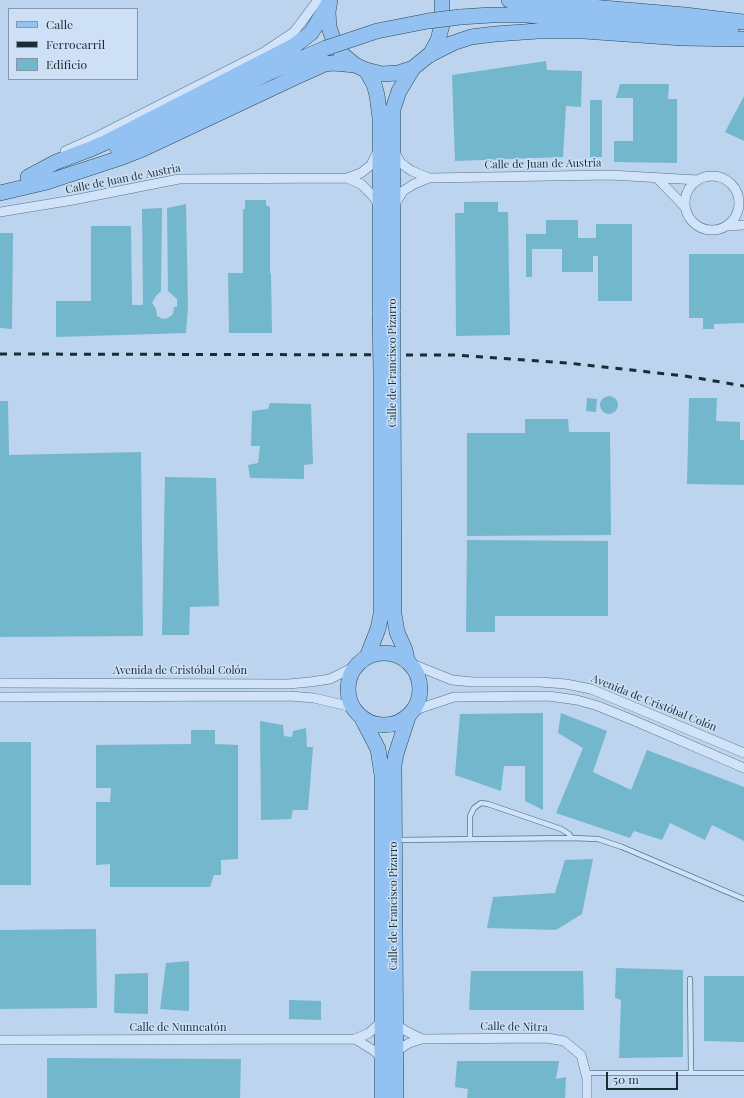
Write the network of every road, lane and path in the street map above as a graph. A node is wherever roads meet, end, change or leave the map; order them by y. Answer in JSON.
{"nodes":[{"id":1,"x":442,"y":0,"type":"edge"},
{"id":2,"x":509,"y":0,"type":"edge"},
{"id":3,"x":326,"y":5,"type":"edge"},
{"id":4,"x":744,"y":22,"type":"edge"},
{"id":5,"x":744,"y":31,"type":"edge"},
{"id":6,"x":744,"y":39,"type":"edge"},
{"id":7,"x":429,"y":55,"type":"junction"},
{"id":8,"x":361,"y":68,"type":"junction"},
{"id":9,"x":413,"y":68,"type":"junction"},
{"id":10,"x":386,"y":148,"type":"junction"},
{"id":11,"x":65,"y":151,"type":"dead end"},
{"id":12,"x":28,"y":177,"type":"junction"},
{"id":13,"x":347,"y":178,"type":"junction"},
{"id":14,"x":428,"y":178,"type":"junction"},
{"id":15,"x":658,"y":178,"type":"junction"},
{"id":16,"x":698,"y":180,"type":"junction"},
{"id":17,"x":0,"y":184,"type":"edge"},
{"id":18,"x":0,"y":193,"type":"edge"},
{"id":19,"x":741,"y":201,"type":"edge"},
{"id":20,"x":386,"y":207,"type":"junction"},
{"id":21,"x":685,"y":207,"type":"junction"},
{"id":22,"x":0,"y":212,"type":"edge"},
{"id":23,"x":744,"y":225,"type":"edge"},
{"id":24,"x":726,"y":226,"type":"junction"},
{"id":25,"x":387,"y":374,"type":"junction"},
{"id":26,"x":362,"y":662,"type":"junction"},
{"id":27,"x":410,"y":662,"type":"junction"},
{"id":28,"x":0,"y":683,"type":"edge"},
{"id":29,"x":0,"y":697,"type":"edge"},
{"id":30,"x":352,"y":707,"type":"junction"},
{"id":31,"x":410,"y":714,"type":"junction"},
{"id":32,"x":363,"y":720,"type":"junction"},
{"id":33,"x":744,"y":753,"type":"edge"},
{"id":34,"x":744,"y":768,"type":"edge"},
{"id":35,"x":572,"y":838,"type":"junction"},
{"id":36,"x":470,"y":839,"type":"junction"},
{"id":37,"x":394,"y":840,"type":"junction"},
{"id":38,"x":744,"y":899,"type":"edge"},
{"id":39,"x":690,"y":979,"type":"dead end"},
{"id":40,"x":388,"y":1022,"type":"junction"},
{"id":41,"x":422,"y":1039,"type":"junction"},
{"id":42,"x":0,"y":1040,"type":"edge"},
{"id":43,"x":355,"y":1040,"type":"junction"},
{"id":44,"x":388,"y":1055,"type":"junction"},
{"id":45,"x":586,"y":1073,"type":"junction"},
{"id":46,"x":691,"y":1073,"type":"junction"},
{"id":47,"x":744,"y":1073,"type":"edge"},
{"id":48,"x":382,"y":1098,"type":"edge"},
{"id":49,"x":396,"y":1098,"type":"edge"},
{"id":50,"x":587,"y":1098,"type":"edge"}],
"edges":[{"from":1,"to":7,"type":"main road"},
{"from":2,"to":4,"type":"main road"},
{"from":3,"to":8,"type":"main road"},
{"from":3,"to":11,"type":"street"},
{"from":3,"to":12,"type":"main road"},
{"from":5,"to":12,"type":"main road","bridge":true},
{"from":6,"to":7,"type":"main road"},
{"from":7,"to":9,"type":"main road"},
{"from":8,"to":9,"type":"main road"},
{"from":8,"to":10,"type":"main road","name":"Calle de Francisco Pizarro"},
{"from":8,"to":18,"type":"main road"},
{"from":9,"to":10,"type":"main road","name":"Calle de Francisco Pizarro"},
{"from":10,"to":13,"type":"street"},
{"from":10,"to":14,"type":"street"},
{"from":10,"to":20,"type":"main road","name":"Calle de Francisco Pizarro"},
{"from":12,"to":17,"type":"main road"},
{"from":13,"to":20,"type":"street"},
{"from":13,"to":22,"type":"street","name":"Calle de Juan de Austria"},
{"from":14,"to":15,"type":"street","name":"Calle de Juan de Austria"},
{"from":14,"to":20,"type":"street"},
{"from":15,"to":16,"type":"street","name":"Calle de Juan de Austria"},
{"from":15,"to":21,"type":"street"},
{"from":16,"to":19,"type":"street"},
{"from":16,"to":21,"type":"street"},
{"from":19,"to":24,"type":"street"},
{"from":20,"to":25,"type":"main road","name":"Calle de Francisco Pizarro","bridge":true},
{"from":21,"to":24,"type":"street"},
{"from":23,"to":24,"type":"street"},
{"from":25,"to":26,"type":"main road","name":"Calle de Francisco Pizarro"},
{"from":25,"to":27,"type":"main road","name":"Calle de Francisco Pizarro"},
{"from":26,"to":27,"type":"main road"},
{"from":26,"to":28,"type":"street","name":"Avenida de Cristóbal Colón"},
{"from":26,"to":30,"type":"main road"},
{"from":27,"to":31,"type":"main road"},
{"from":27,"to":33,"type":"street","name":"Avenida de Cristóbal Colón"},
{"from":29,"to":30,"type":"street"},
{"from":30,"to":32,"type":"main road"},
{"from":31,"to":32,"type":"main road"},
{"from":31,"to":34,"type":"street"},
{"from":31,"to":37,"type":"main road","name":"Calle de Francisco Pizarro"},
{"from":32,"to":40,"type":"main road","name":"Calle de Francisco Pizarro"},
{"from":35,"to":36,"type":"lane"},
{"from":35,"to":36,"type":"lane"},
{"from":35,"to":38,"type":"lane"},
{"from":36,"to":37,"type":"lane"},
{"from":37,"to":40,"type":"main road","name":"Calle de Francisco Pizarro"},
{"from":39,"to":46,"type":"lane"},
{"from":40,"to":41,"type":"street","name":"Calle de Nitra"},
{"from":40,"to":43,"type":"street"},
{"from":40,"to":44,"type":"main road","name":"Calle de Francisco Pizarro"},
{"from":41,"to":44,"type":"street","name":"Calle de Nitra"},
{"from":41,"to":45,"type":"street","name":"Calle de Nitra"},
{"from":42,"to":43,"type":"street","name":"Calle de Nunneatón"},
{"from":43,"to":44,"type":"street","name":"Calle de Nunneatón"},
{"from":44,"to":48,"type":"main road","name":"Calle de Francisco Pizarro"},
{"from":44,"to":49,"type":"main road","name":"Calle de Francisco Pizarro"},
{"from":45,"to":46,"type":"lane"},
{"from":45,"to":50,"type":"street","name":"Calle de Nitra"},
{"from":46,"to":47,"type":"lane"}]}
